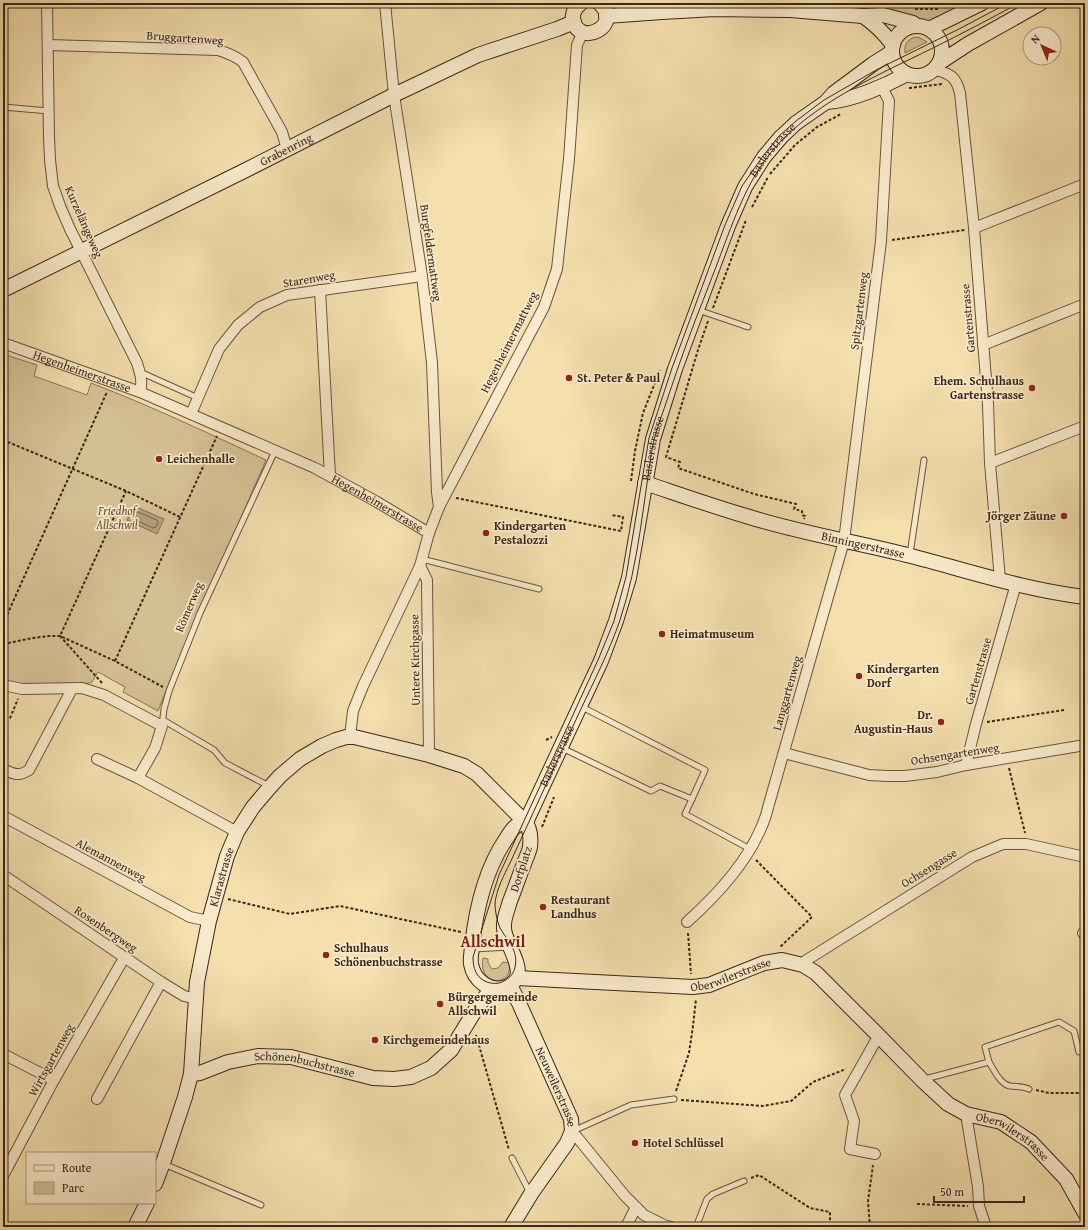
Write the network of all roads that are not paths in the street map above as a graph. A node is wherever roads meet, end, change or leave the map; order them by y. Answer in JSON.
{"nodes":[{"id":1,"x":47,"y":3,"type":"edge"},
{"id":2,"x":385,"y":3,"type":"edge"},
{"id":3,"x":581,"y":3,"type":"edge"},
{"id":4,"x":599,"y":3,"type":"edge"},
{"id":5,"x":982,"y":3,"type":"edge"},
{"id":6,"x":1041,"y":3,"type":"edge"},
{"id":7,"x":606,"y":16,"type":"junction"},
{"id":8,"x":863,"y":16,"type":"junction"},
{"id":9,"x":579,"y":27,"type":"junction"},
{"id":10,"x":923,"y":28,"type":"junction"},
{"id":11,"x":48,"y":45,"type":"junction"},
{"id":12,"x":892,"y":49,"type":"junction"},
{"id":13,"x":937,"y":66,"type":"junction"},
{"id":14,"x":907,"y":74,"type":"junction"},
{"id":15,"x":879,"y":87,"type":"junction"},
{"id":16,"x":394,"y":95,"type":"junction"},
{"id":17,"x":826,"y":102,"type":"junction"},
{"id":18,"x":3,"y":107,"type":"edge"},
{"id":19,"x":49,"y":112,"type":"junction"},
{"id":20,"x":288,"y":149,"type":"junction"},
{"id":21,"x":1085,"y":184,"type":"edge"},
{"id":22,"x":974,"y":228,"type":"junction"},
{"id":23,"x":82,"y":251,"type":"junction"},
{"id":24,"x":422,"y":276,"type":"junction"},
{"id":25,"x":3,"y":290,"type":"edge"},
{"id":26,"x":320,"y":290,"type":"junction"},
{"id":27,"x":1085,"y":304,"type":"edge"},
{"id":28,"x":697,"y":309,"type":"junction"},
{"id":29,"x":748,"y":327,"type":"dead end"},
{"id":30,"x":3,"y":343,"type":"edge"},
{"id":31,"x":983,"y":345,"type":"junction"},
{"id":32,"x":140,"y":372,"type":"junction"},
{"id":33,"x":140,"y":392,"type":"junction"},
{"id":34,"x":198,"y":398,"type":"junction"},
{"id":35,"x":191,"y":414,"type":"junction"},
{"id":36,"x":1085,"y":426,"type":"edge"},
{"id":37,"x":275,"y":450,"type":"junction"},
{"id":38,"x":924,"y":460,"type":"dead end"},
{"id":39,"x":990,"y":463,"type":"junction"},
{"id":40,"x":330,"y":476,"type":"junction"},
{"id":41,"x":645,"y":483,"type":"junction"},
{"id":42,"x":439,"y":507,"type":"junction"},
{"id":43,"x":429,"y":533,"type":"junction"},
{"id":44,"x":844,"y":541,"type":"junction"},
{"id":45,"x":910,"y":556,"type":"junction"},
{"id":46,"x":421,"y":563,"type":"junction"},
{"id":47,"x":1000,"y":580,"type":"junction"},
{"id":48,"x":1016,"y":584,"type":"junction"},
{"id":49,"x":539,"y":589,"type":"dead end"},
{"id":50,"x":1085,"y":598,"type":"edge"},
{"id":51,"x":3,"y":686,"type":"edge"},
{"id":52,"x":72,"y":689,"type":"junction"},
{"id":53,"x":580,"y":706,"type":"junction"},
{"id":54,"x":162,"y":723,"type":"junction"},
{"id":55,"x":350,"y":736,"type":"junction"},
{"id":56,"x":1085,"y":745,"type":"edge"},
{"id":57,"x":561,"y":747,"type":"junction"},
{"id":58,"x":784,"y":753,"type":"junction"},
{"id":59,"x":429,"y":755,"type":"junction"},
{"id":60,"x":97,"y":759,"type":"dead end"},
{"id":61,"x":966,"y":765,"type":"junction"},
{"id":62,"x":3,"y":769,"type":"edge"},
{"id":63,"x":138,"y":778,"type":"junction"},
{"id":64,"x":270,"y":787,"type":"junction"},
{"id":65,"x":692,"y":799,"type":"junction"},
{"id":66,"x":3,"y":816,"type":"edge"},
{"id":67,"x":526,"y":822,"type":"junction"},
{"id":68,"x":237,"y":832,"type":"junction"},
{"id":69,"x":749,"y":851,"type":"junction"},
{"id":70,"x":1085,"y":857,"type":"edge"},
{"id":71,"x":3,"y":875,"type":"edge"},
{"id":72,"x":209,"y":921,"type":"junction"},
{"id":73,"x":687,"y":922,"type":"road end"},
{"id":74,"x":511,"y":947,"type":"junction"},
{"id":75,"x":472,"y":949,"type":"junction"},
{"id":76,"x":124,"y":958,"type":"junction"},
{"id":77,"x":803,"y":965,"type":"junction"},
{"id":78,"x":513,"y":981,"type":"junction"},
{"id":79,"x":161,"y":982,"type":"junction"},
{"id":80,"x":492,"y":988,"type":"junction"},
{"id":81,"x":197,"y":999,"type":"junction"},
{"id":82,"x":879,"y":1035,"type":"junction"},
{"id":83,"x":1079,"y":1052,"type":"dead end"},
{"id":84,"x":3,"y":1054,"type":"edge"},
{"id":85,"x":989,"y":1062,"type":"junction"},
{"id":86,"x":191,"y":1074,"type":"junction"},
{"id":87,"x":54,"y":1080,"type":"junction"},
{"id":88,"x":922,"y":1080,"type":"junction"},
{"id":89,"x":1029,"y":1089,"type":"dead end"},
{"id":90,"x":97,"y":1099,"type":"dead end"},
{"id":91,"x":674,"y":1099,"type":"road end"},
{"id":92,"x":966,"y":1114,"type":"junction"},
{"id":93,"x":572,"y":1131,"type":"junction"},
{"id":94,"x":875,"y":1154,"type":"road end"},
{"id":95,"x":512,"y":1158,"type":"road end"},
{"id":96,"x":164,"y":1163,"type":"junction"},
{"id":97,"x":3,"y":1176,"type":"edge"},
{"id":98,"x":744,"y":1181,"type":"road end"},
{"id":99,"x":156,"y":1182,"type":"edge"},
{"id":100,"x":531,"y":1194,"type":"junction"},
{"id":101,"x":147,"y":1204,"type":"edge"},
{"id":102,"x":260,"y":1206,"type":"dead end"},
{"id":103,"x":636,"y":1207,"type":"junction"},
{"id":104,"x":1085,"y":1213,"type":"edge"},
{"id":105,"x":136,"y":1227,"type":"edge"},
{"id":106,"x":512,"y":1227,"type":"edge"},
{"id":107,"x":626,"y":1227,"type":"edge"},
{"id":108,"x":671,"y":1227,"type":"edge"},
{"id":109,"x":696,"y":1227,"type":"edge"},
{"id":110,"x":986,"y":1227,"type":"edge"}],
"edges":[{"from":1,"to":11,"type":"street","name":"Kurzelängeweg"},
{"from":2,"to":16,"type":"street","name":"Burgfeldermattweg"},
{"from":3,"to":9,"type":"street"},
{"from":4,"to":7,"type":"street"},
{"from":5,"to":10,"type":"street"},
{"from":6,"to":13,"type":"street"},
{"from":7,"to":8,"type":"street"},
{"from":7,"to":9,"type":"street","name":"Grabenring"},
{"from":8,"to":10,"type":"street"},
{"from":8,"to":12,"type":"street"},
{"from":9,"to":16,"type":"street","name":"Grabenring"},
{"from":9,"to":42,"type":"street","name":"Hegenheimermattweg"},
{"from":10,"to":12,"type":"street"},
{"from":10,"to":13,"type":"street"},
{"from":11,"to":19,"type":"street","name":"Kurzelängeweg"},
{"from":11,"to":20,"type":"street","name":"Bruggartenweg"},
{"from":12,"to":14,"type":"street"},
{"from":12,"to":17,"type":"street","name":"Baslerstrasse"},
{"from":13,"to":14,"type":"street"},
{"from":13,"to":22,"type":"street","name":"Gartenstrasse"},
{"from":14,"to":15,"type":"street","name":"Baslerstrasse"},
{"from":15,"to":17,"type":"street","name":"Baslerstrasse"},
{"from":15,"to":44,"type":"street","name":"Spitzgartenweg"},
{"from":16,"to":20,"type":"street","name":"Grabenring"},
{"from":16,"to":24,"type":"street","name":"Burgfeldermattweg"},
{"from":17,"to":28,"type":"street","name":"Baslerstrasse"},
{"from":18,"to":19,"type":"lane"},
{"from":19,"to":23,"type":"street","name":"Kurzelängeweg"},
{"from":20,"to":23,"type":"street","name":"Grabenring"},
{"from":21,"to":22,"type":"street"},
{"from":22,"to":31,"type":"street","name":"Gartenstrasse"},
{"from":23,"to":25,"type":"street","name":"Grabenring"},
{"from":23,"to":32,"type":"street","name":"Kurzelängeweg"},
{"from":24,"to":26,"type":"street","name":"Starenweg"},
{"from":24,"to":42,"type":"street","name":"Burgfeldermattweg"},
{"from":26,"to":34,"type":"street","name":"Starenweg"},
{"from":26,"to":40,"type":"street"},
{"from":27,"to":31,"type":"street"},
{"from":28,"to":29,"type":"lane"},
{"from":28,"to":41,"type":"street","name":"Baslerstrasse"},
{"from":30,"to":33,"type":"street","name":"Hegenheimerstrasse"},
{"from":31,"to":39,"type":"street","name":"Gartenstrasse"},
{"from":32,"to":33,"type":"street","name":"Kurzelängeweg"},
{"from":32,"to":34,"type":"lane"},
{"from":33,"to":35,"type":"street","name":"Hegenheimerstrasse"},
{"from":34,"to":35,"type":"street","name":"Starenweg"},
{"from":35,"to":37,"type":"street","name":"Hegenheimerstrasse"},
{"from":36,"to":39,"type":"street"},
{"from":37,"to":40,"type":"street","name":"Hegenheimerstrasse"},
{"from":37,"to":54,"type":"lane","name":"Römerweg"},
{"from":38,"to":45,"type":"lane"},
{"from":39,"to":47,"type":"street","name":"Gartenstrasse"},
{"from":40,"to":43,"type":"street","name":"Hegenheimerstrasse"},
{"from":41,"to":44,"type":"street","name":"Binningerstrasse"},
{"from":41,"to":53,"type":"street","name":"Baslerstrasse"},
{"from":42,"to":43,"type":"street","name":"Hegenheimermattweg"},
{"from":43,"to":46,"type":"street","name":"Hegenheimerstrasse"},
{"from":44,"to":45,"type":"street","name":"Binningerstrasse"},
{"from":44,"to":58,"type":"street","name":"Langgartenweg"},
{"from":45,"to":47,"type":"street","name":"Binningerstrasse"},
{"from":46,"to":49,"type":"lane"},
{"from":46,"to":55,"type":"street","name":"Hegenheimerstrasse"},
{"from":46,"to":59,"type":"street","name":"Untere Kirchgasse"},
{"from":47,"to":48,"type":"street","name":"Binningerstrasse"},
{"from":48,"to":50,"type":"street","name":"Binningerstrasse"},
{"from":48,"to":61,"type":"street","name":"Gartenstrasse"},
{"from":51,"to":52,"type":"street"},
{"from":52,"to":54,"type":"street"},
{"from":52,"to":62,"type":"street"},
{"from":53,"to":57,"type":"street","name":"Baslerstrasse"},
{"from":53,"to":65,"type":"lane"},
{"from":54,"to":63,"type":"street","name":"Römerweg"},
{"from":54,"to":64,"type":"lane"},
{"from":55,"to":59,"type":"street"},
{"from":55,"to":64,"type":"street","name":"Klarastrasse"},
{"from":56,"to":61,"type":"street","name":"Ochsengartenweg"},
{"from":57,"to":65,"type":"lane"},
{"from":57,"to":67,"type":"street","name":"Baslerstrasse"},
{"from":58,"to":61,"type":"street","name":"Ochsengartenweg"},
{"from":58,"to":69,"type":"street","name":"Langgartenweg"},
{"from":59,"to":67,"type":"street"},
{"from":60,"to":63,"type":"street"},
{"from":63,"to":68,"type":"street"},
{"from":64,"to":68,"type":"street","name":"Klarastrasse"},
{"from":65,"to":69,"type":"lane"},
{"from":66,"to":72,"type":"street","name":"Alemannenweg"},
{"from":67,"to":74,"type":"street","name":"Dorfplatz"},
{"from":67,"to":75,"type":"street","name":"Dorfplatz"},
{"from":68,"to":72,"type":"street","name":"Klarastrasse"},
{"from":69,"to":73,"type":"street","name":"Langgartenweg"},
{"from":70,"to":77,"type":"street","name":"Ochsengasse"},
{"from":71,"to":76,"type":"street","name":"Rosenbergweg"},
{"from":72,"to":81,"type":"street","name":"Klarastrasse"},
{"from":74,"to":75,"type":"lane"},
{"from":74,"to":78,"type":"street","name":"Dorfplatz"},
{"from":75,"to":80,"type":"street","name":"Dorfplatz"},
{"from":76,"to":79,"type":"street","name":"Rosenbergweg"},
{"from":76,"to":87,"type":"street","name":"Wirtsgartenweg"},
{"from":77,"to":78,"type":"street","name":"Oberwilerstrasse"},
{"from":77,"to":82,"type":"street","name":"Oberwilerstrasse"},
{"from":78,"to":80,"type":"street"},
{"from":78,"to":93,"type":"street","name":"Neuweilerstrasse"},
{"from":79,"to":81,"type":"street","name":"Rosenbergweg"},
{"from":79,"to":90,"type":"street"},
{"from":80,"to":86,"type":"street","name":"Schönenbuchstrasse"},
{"from":81,"to":86,"type":"street","name":"Klarastrasse"},
{"from":82,"to":88,"type":"street","name":"Oberwilerstrasse"},
{"from":82,"to":94,"type":"street"},
{"from":83,"to":85,"type":"lane"},
{"from":84,"to":87,"type":"street"},
{"from":85,"to":88,"type":"lane"},
{"from":85,"to":89,"type":"lane"},
{"from":86,"to":96,"type":"street"},
{"from":87,"to":97,"type":"street","name":"Wirtsgartenweg"},
{"from":88,"to":92,"type":"street","name":"Oberwilerstrasse"},
{"from":91,"to":93,"type":"lane"},
{"from":92,"to":104,"type":"street","name":"Oberwilerstrasse"},
{"from":92,"to":110,"type":"street"},
{"from":93,"to":100,"type":"street","name":"Neuweilerstrasse"},
{"from":93,"to":103,"type":"street"},
{"from":95,"to":100,"type":"lane"},
{"from":96,"to":99,"type":"street"},
{"from":96,"to":102,"type":"lane"},
{"from":98,"to":109,"type":"lane"},
{"from":100,"to":106,"type":"street","name":"Neuweilerstrasse"},
{"from":101,"to":105,"type":"street"},
{"from":103,"to":107,"type":"street"},
{"from":103,"to":108,"type":"street"}]}
